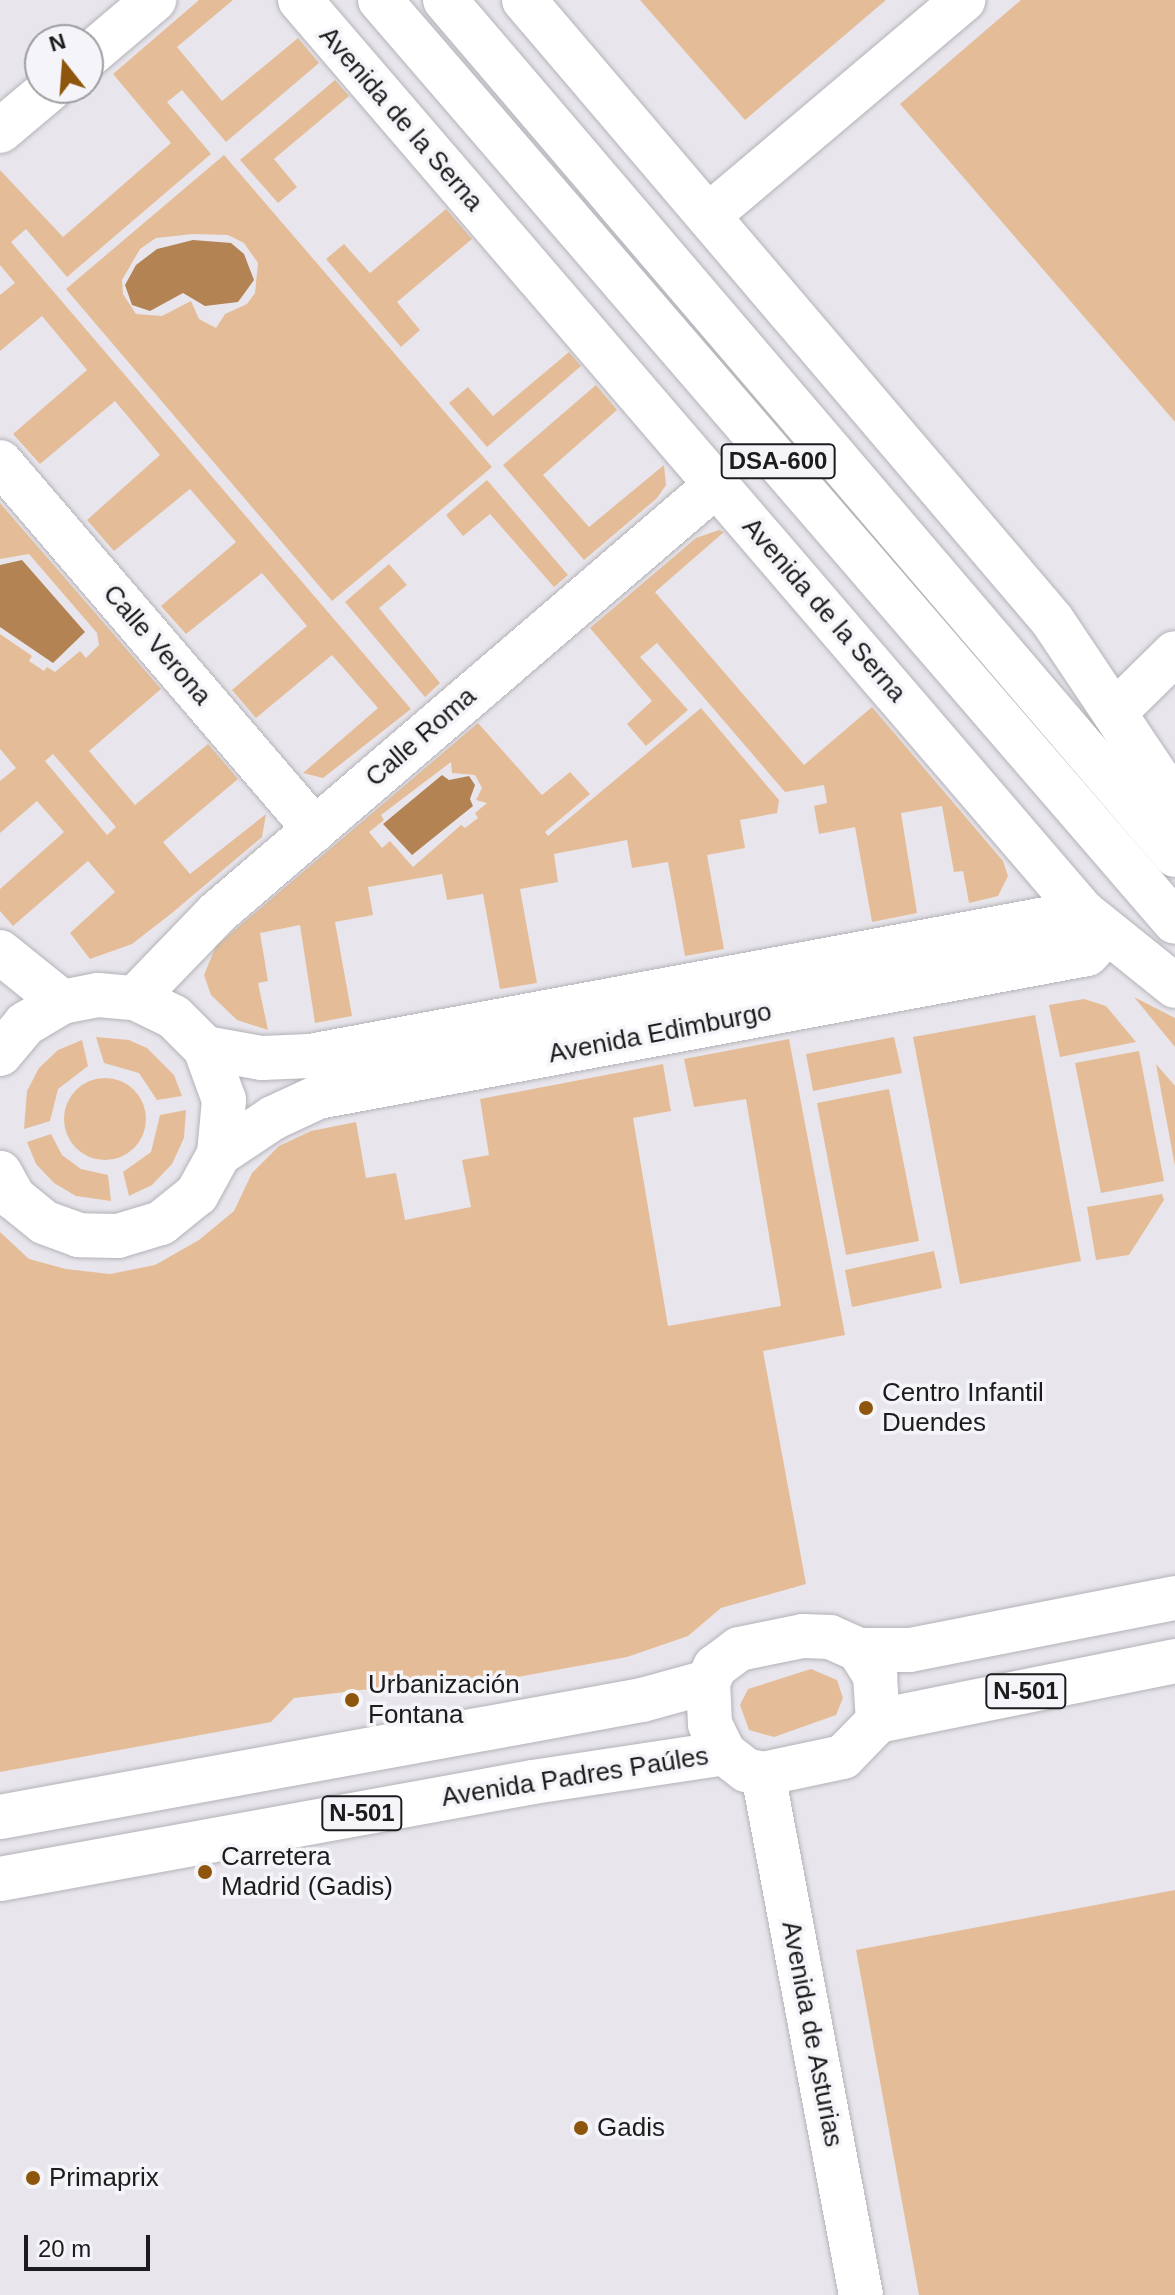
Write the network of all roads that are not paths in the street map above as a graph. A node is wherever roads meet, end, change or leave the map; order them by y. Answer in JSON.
{"nodes":[{"id":1,"x":154,"y":0,"type":"edge"},
{"id":2,"x":300,"y":0,"type":"edge"},
{"id":3,"x":380,"y":0,"type":"edge"},
{"id":4,"x":445,"y":0,"type":"edge"},
{"id":5,"x":524,"y":0,"type":"edge"},
{"id":6,"x":963,"y":0,"type":"edge"},
{"id":7,"x":104,"y":42,"type":"edge"},
{"id":8,"x":32,"y":104,"type":"edge"},
{"id":9,"x":0,"y":131,"type":"edge"},
{"id":10,"x":709,"y":215,"type":"junction"},
{"id":11,"x":0,"y":462,"type":"edge"},
{"id":12,"x":716,"y":485,"type":"junction"},
{"id":13,"x":1175,"y":653,"type":"edge"},
{"id":14,"x":1117,"y":710,"type":"junction"},
{"id":15,"x":1175,"y":804,"type":"edge"},
{"id":16,"x":315,"y":829,"type":"junction"},
{"id":17,"x":1175,"y":855,"type":"edge"},
{"id":18,"x":1095,"y":922,"type":"junction"},
{"id":19,"x":1175,"y":922,"type":"edge"},
{"id":20,"x":0,"y":952,"type":"edge"},
{"id":21,"x":1175,"y":986,"type":"edge"},
{"id":22,"x":135,"y":998,"type":"junction"},
{"id":23,"x":62,"y":1002,"type":"junction"},
{"id":24,"x":205,"y":1048,"type":"junction"},
{"id":25,"x":0,"y":1054,"type":"edge"},
{"id":26,"x":219,"y":1154,"type":"junction"},
{"id":27,"x":5,"y":1188,"type":"edge"},
{"id":28,"x":1175,"y":1598,"type":"edge"},
{"id":29,"x":859,"y":1650,"type":"junction"},
{"id":30,"x":1175,"y":1661,"type":"edge"},
{"id":31,"x":708,"y":1682,"type":"junction"},
{"id":32,"x":878,"y":1721,"type":"junction"},
{"id":33,"x":724,"y":1753,"type":"junction"},
{"id":34,"x":763,"y":1774,"type":"junction"},
{"id":35,"x":0,"y":1817,"type":"edge"},
{"id":36,"x":0,"y":1879,"type":"edge"},
{"id":37,"x":861,"y":2295,"type":"edge"}],
"edges":[{"from":1,"to":7,"type":"main road"},
{"from":2,"to":12,"type":"main road","name":"Avenida de la Serna"},
{"from":3,"to":19,"type":"main road","number":"DSA-600"},
{"from":4,"to":17,"type":"main road","number":"DSA-600"},
{"from":5,"to":10,"type":"main road"},
{"from":6,"to":10,"type":"main road"},
{"from":8,"to":9,"type":"main road"},
{"from":10,"to":14,"type":"main road"},
{"from":11,"to":16,"type":"main road","name":"Calle Verona"},
{"from":12,"to":16,"type":"main road","name":"Calle Roma"},
{"from":12,"to":18,"type":"main road","name":"Avenida de la Serna"},
{"from":13,"to":14,"type":"main road"},
{"from":14,"to":15,"type":"main road"},
{"from":16,"to":22,"type":"main road","name":"Calle Roma"},
{"from":18,"to":21,"type":"main road","name":"Avenida de la Serna"},
{"from":18,"to":24,"type":"main road","name":"Avenida Edimburgo"},
{"from":18,"to":26,"type":"main road","name":"Avenida Edimburgo"},
{"from":20,"to":23,"type":"main road"},
{"from":22,"to":23,"type":"main road"},
{"from":22,"to":24,"type":"main road"},
{"from":23,"to":25,"type":"main road"},
{"from":24,"to":26,"type":"main road"},
{"from":26,"to":27,"type":"main road"},
{"from":28,"to":29,"type":"main road","number":"N-501"},
{"from":29,"to":31,"type":"main road","number":"N-501"},
{"from":29,"to":32,"type":"main road"},
{"from":30,"to":32,"type":"main road","number":"N-501"},
{"from":31,"to":33,"type":"main road"},
{"from":31,"to":35,"type":"main road","number":"N-501"},
{"from":32,"to":34,"type":"main road"},
{"from":33,"to":34,"type":"main road"},
{"from":33,"to":36,"type":"main road","name":"Avenida Padres Paúles","number":"N-501"},
{"from":34,"to":37,"type":"main road","name":"Avenida de Asturias"}]}
